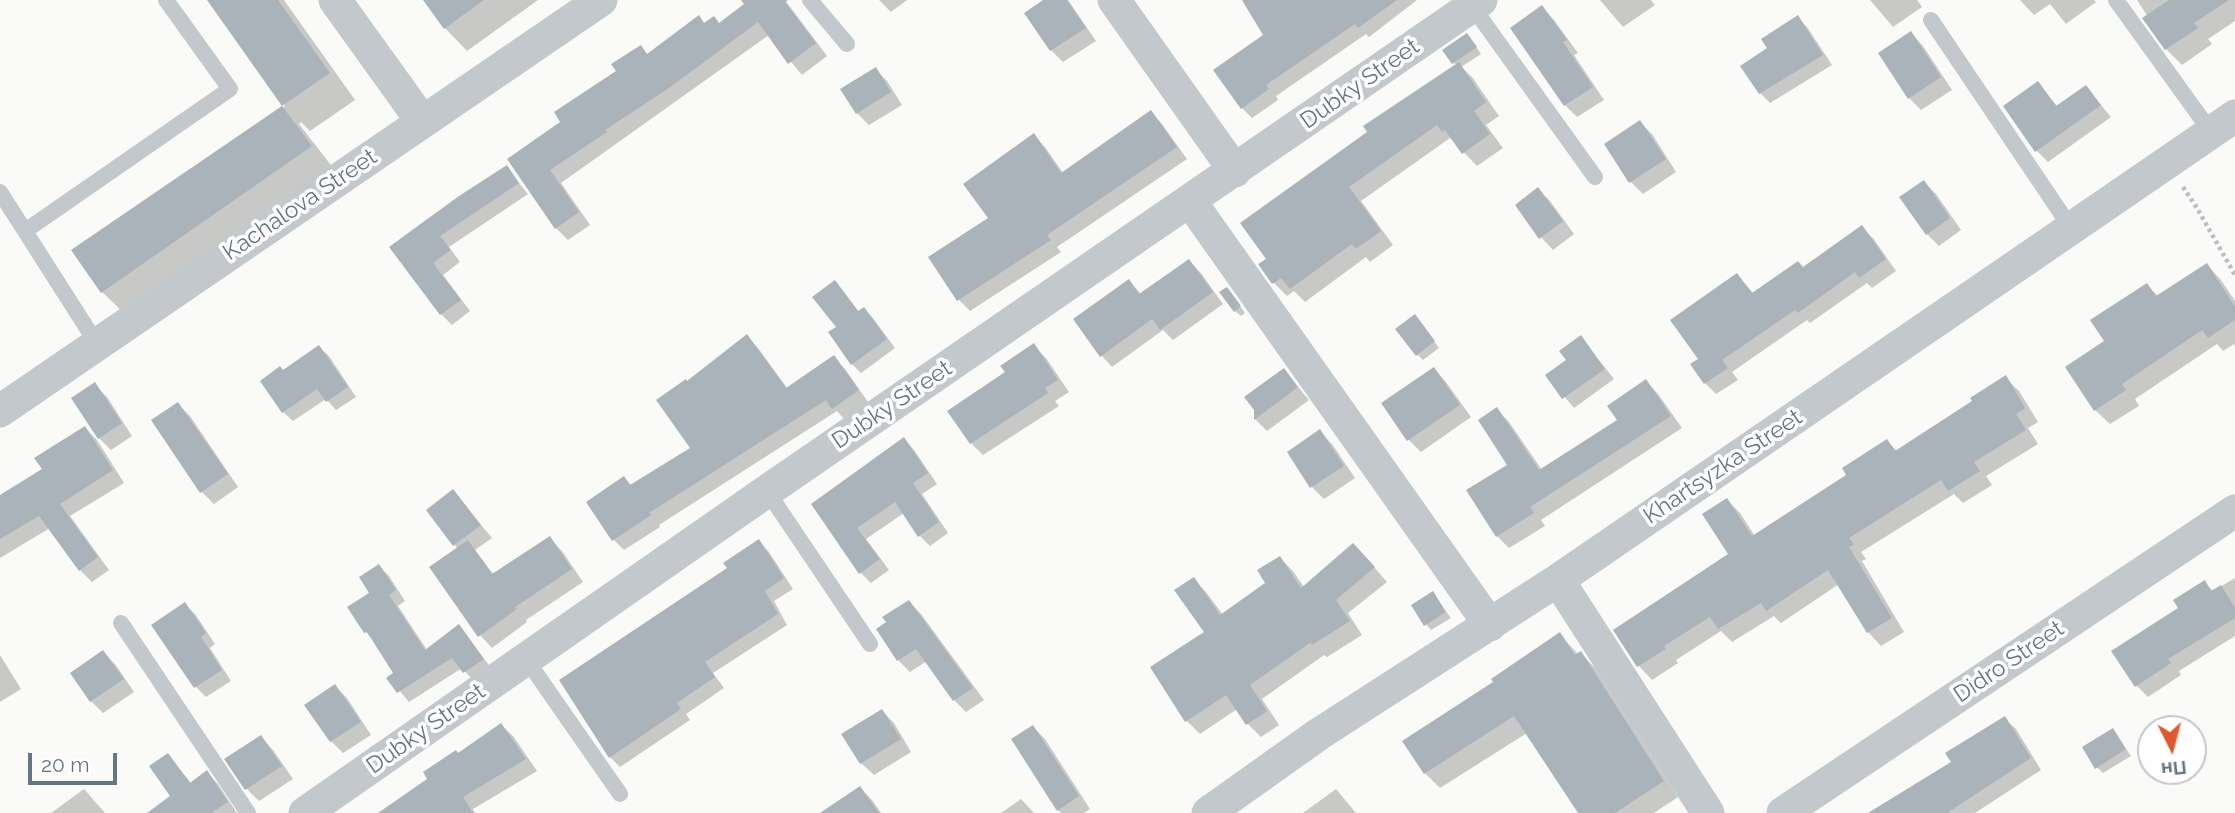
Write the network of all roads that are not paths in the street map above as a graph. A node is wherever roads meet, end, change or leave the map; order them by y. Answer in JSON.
{"nodes":[{"id":1,"x":166,"y":0,"type":"edge"},
{"id":2,"x":335,"y":0,"type":"edge"},
{"id":3,"x":601,"y":0,"type":"edge"},
{"id":4,"x":810,"y":0,"type":"edge"},
{"id":5,"x":1114,"y":0,"type":"edge"},
{"id":6,"x":2116,"y":0,"type":"edge"},
{"id":7,"x":1477,"y":3,"type":"edge"},
{"id":8,"x":1931,"y":20,"type":"dead end"},
{"id":9,"x":847,"y":44,"type":"dead end"},
{"id":10,"x":422,"y":121,"type":"junction"},
{"id":11,"x":2223,"y":124,"type":"edge"},
{"id":12,"x":1235,"y":171,"type":"junction"},
{"id":13,"x":1595,"y":177,"type":"dead end"},
{"id":14,"x":0,"y":192,"type":"edge"},
{"id":15,"x":1191,"y":201,"type":"junction"},
{"id":16,"x":2071,"y":228,"type":"junction"},
{"id":17,"x":25,"y":231,"type":"junction"},
{"id":18,"x":97,"y":344,"type":"junction"},
{"id":19,"x":0,"y":411,"type":"edge"},
{"id":20,"x":767,"y":491,"type":"junction"},
{"id":21,"x":2235,"y":511,"type":"edge"},
{"id":22,"x":1558,"y":580,"type":"junction"},
{"id":23,"x":121,"y":623,"type":"dead end"},
{"id":24,"x":1490,"y":625,"type":"junction"},
{"id":25,"x":870,"y":644,"type":"dead end"},
{"id":26,"x":526,"y":659,"type":"junction"},
{"id":27,"x":620,"y":793,"type":"dead end"},
{"id":28,"x":248,"y":813,"type":"edge"},
{"id":29,"x":305,"y":813,"type":"edge"},
{"id":30,"x":1208,"y":813,"type":"edge"},
{"id":31,"x":1708,"y":813,"type":"edge"},
{"id":32,"x":1783,"y":813,"type":"edge"}],
"edges":[{"from":1,"to":17,"type":"lane"},
{"from":2,"to":10,"type":"street"},
{"from":3,"to":10,"type":"street","name":"Kachalova Street"},
{"from":4,"to":9,"type":"lane"},
{"from":5,"to":12,"type":"street"},
{"from":6,"to":11,"type":"lane"},
{"from":7,"to":12,"type":"street","name":"Dubky Street"},
{"from":7,"to":13,"type":"lane"},
{"from":8,"to":16,"type":"lane"},
{"from":10,"to":18,"type":"street","name":"Kachalova Street"},
{"from":11,"to":16,"type":"street","name":"Khartsyzka Street"},
{"from":12,"to":15,"type":"street","name":"Dubky Street"},
{"from":14,"to":17,"type":"lane"},
{"from":15,"to":20,"type":"street","name":"Dubky Street"},
{"from":15,"to":24,"type":"street"},
{"from":16,"to":22,"type":"street","name":"Khartsyzka Street"},
{"from":17,"to":18,"type":"lane"},
{"from":18,"to":19,"type":"street","name":"Kachalova Street"},
{"from":20,"to":25,"type":"lane"},
{"from":20,"to":26,"type":"street","name":"Dubky Street"},
{"from":21,"to":32,"type":"street","name":"Didro Street"},
{"from":22,"to":24,"type":"street","name":"Khartsyzka Street"},
{"from":22,"to":31,"type":"street"},
{"from":23,"to":28,"type":"lane"},
{"from":24,"to":30,"type":"street","name":"Khartsyzka Street"},
{"from":26,"to":27,"type":"lane"},
{"from":26,"to":29,"type":"street","name":"Dubky Street"}]}
